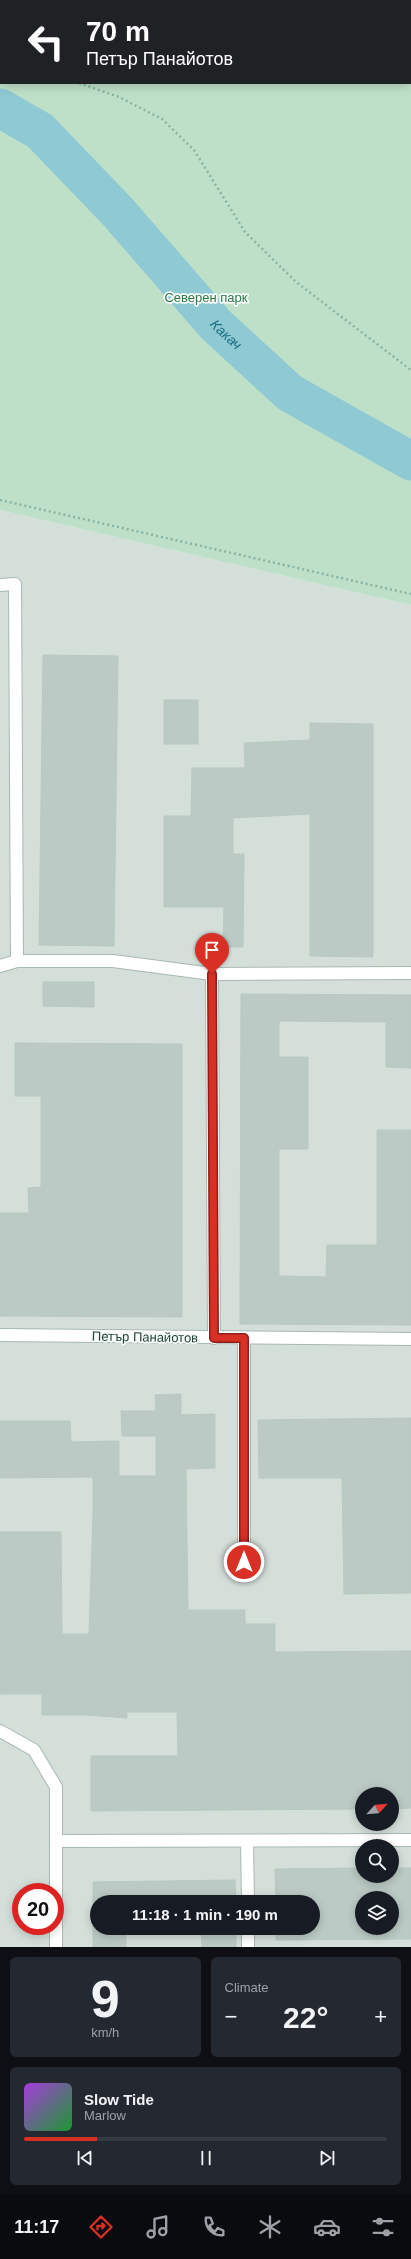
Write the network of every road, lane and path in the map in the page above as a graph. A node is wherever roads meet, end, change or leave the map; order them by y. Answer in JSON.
{"nodes":[{"id":1,"x":82,"y":84,"type":"edge"},
{"id":2,"x":411,"y":370,"type":"edge"},
{"id":3,"x":0,"y":500,"type":"edge"},
{"id":4,"x":0,"y":584,"type":"edge"},
{"id":5,"x":411,"y":594,"type":"edge"},
{"id":6,"x":17,"y":961,"type":"junction"},
{"id":7,"x":0,"y":966,"type":"edge"},
{"id":8,"x":411,"y":973,"type":"edge"},
{"id":9,"x":212,"y":974,"type":"junction"},
{"id":10,"x":0,"y":1335,"type":"edge"},
{"id":11,"x":214,"y":1338,"type":"junction"},
{"id":12,"x":244,"y":1338,"type":"junction"},
{"id":13,"x":411,"y":1339,"type":"edge"},
{"id":14,"x":244,"y":1562,"type":"dead end"},
{"id":15,"x":0,"y":1731,"type":"edge"},
{"id":16,"x":411,"y":1840,"type":"edge"},
{"id":17,"x":56,"y":1841,"type":"junction"},
{"id":18,"x":247,"y":1841,"type":"junction"},
{"id":19,"x":248,"y":1895,"type":"edge"},
{"id":20,"x":248,"y":1935,"type":"edge"},
{"id":21,"x":56,"y":1947,"type":"edge"},
{"id":22,"x":248,"y":1947,"type":"edge"}],
"edges":[{"from":1,"to":2,"type":"path"},
{"from":3,"to":5,"type":"path"},
{"from":4,"to":6,"type":"street"},
{"from":6,"to":7,"type":"street"},
{"from":6,"to":9,"type":"street"},
{"from":8,"to":9,"type":"street"},
{"from":9,"to":11,"type":"street"},
{"from":10,"to":11,"type":"street","name":"Петър Панайотов"},
{"from":11,"to":12,"type":"street","name":"Петър Панайотов"},
{"from":12,"to":13,"type":"street","name":"Петър Панайотов"},
{"from":12,"to":14,"type":"street"},
{"from":15,"to":17,"type":"street"},
{"from":16,"to":18,"type":"street"},
{"from":17,"to":18,"type":"street"},
{"from":17,"to":21,"type":"street"},
{"from":18,"to":19,"type":"street"},
{"from":20,"to":22,"type":"street"}]}
